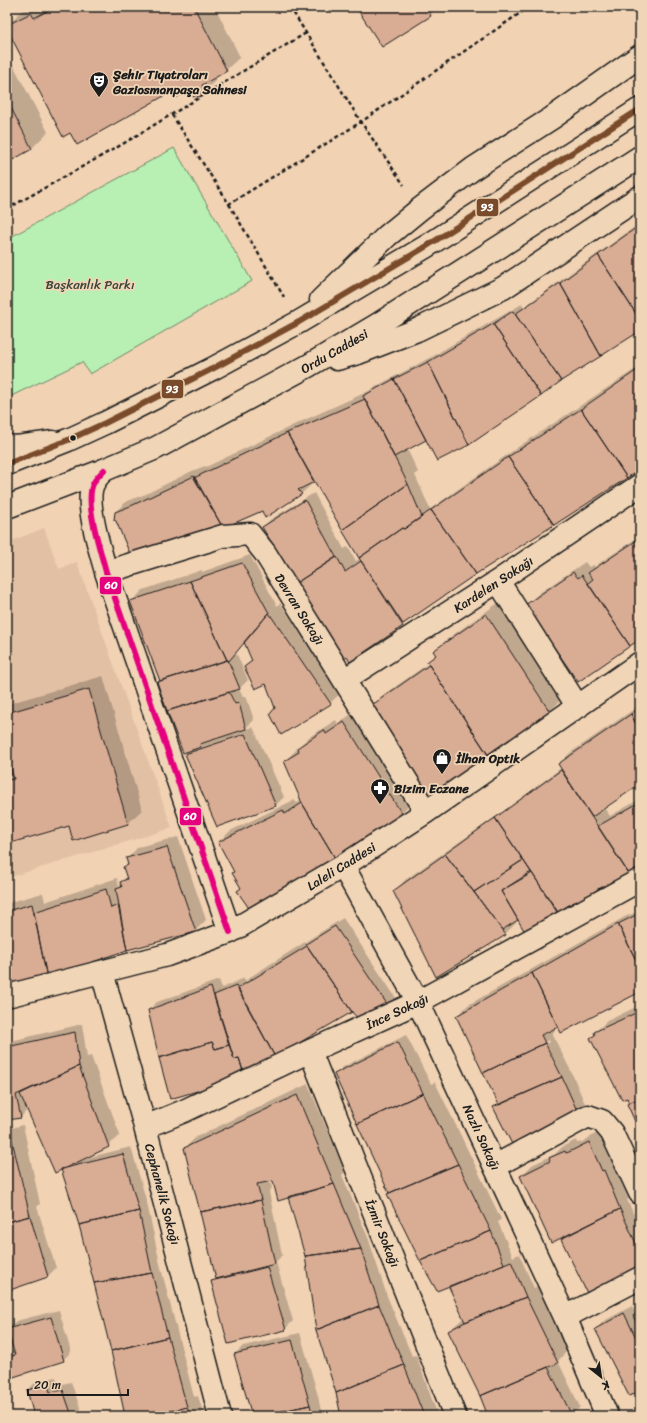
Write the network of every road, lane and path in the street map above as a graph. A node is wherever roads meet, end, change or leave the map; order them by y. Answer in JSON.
{"nodes":[{"id":1,"x":290,"y":7,"type":"edge"},
{"id":2,"x":528,"y":7,"type":"edge"},
{"id":3,"x":306,"y":33,"type":"junction"},
{"id":4,"x":640,"y":56,"type":"edge"},
{"id":5,"x":640,"y":109,"type":"edge"},
{"id":6,"x":172,"y":115,"type":"junction"},
{"id":7,"x":362,"y":122,"type":"junction"},
{"id":8,"x":640,"y":157,"type":"edge"},
{"id":9,"x":640,"y":197,"type":"edge"},
{"id":10,"x":229,"y":204,"type":"junction"},
{"id":11,"x":7,"y":209,"type":"edge"},
{"id":12,"x":420,"y":209,"type":"junction"},
{"id":13,"x":299,"y":322,"type":"junction"},
{"id":14,"x":308,"y":366,"type":"junction"},
{"id":15,"x":68,"y":440,"type":"junction"},
{"id":16,"x":7,"y":446,"type":"edge"},
{"id":17,"x":7,"y":464,"type":"edge"},
{"id":18,"x":104,"y":470,"type":"junction"},
{"id":19,"x":640,"y":486,"type":"edge"},
{"id":20,"x":7,"y":507,"type":"edge"},
{"id":21,"x":106,"y":572,"type":"junction"},
{"id":22,"x":498,"y":580,"type":"junction"},
{"id":23,"x":640,"y":663,"type":"edge"},
{"id":24,"x":344,"y":680,"type":"junction"},
{"id":25,"x":578,"y":707,"type":"junction"},
{"id":26,"x":426,"y":812,"type":"junction"},
{"id":27,"x":343,"y":866,"type":"junction"},
{"id":28,"x":640,"y":880,"type":"edge"},
{"id":29,"x":230,"y":932,"type":"junction"},
{"id":30,"x":102,"y":972,"type":"junction"},
{"id":31,"x":7,"y":996,"type":"edge"},
{"id":32,"x":418,"y":1002,"type":"junction"},
{"id":33,"x":310,"y":1051,"type":"junction"},
{"id":34,"x":145,"y":1127,"type":"junction"},
{"id":35,"x":495,"y":1166,"type":"junction"},
{"id":36,"x":640,"y":1193,"type":"edge"},
{"id":37,"x":640,"y":1278,"type":"edge"},
{"id":38,"x":565,"y":1316,"type":"junction"},
{"id":39,"x":220,"y":1416,"type":"edge"},
{"id":40,"x":456,"y":1416,"type":"edge"},
{"id":41,"x":607,"y":1416,"type":"edge"}],
"edges":[{"from":1,"to":3,"type":"path"},
{"from":2,"to":7,"type":"path"},
{"from":3,"to":6,"type":"path"},
{"from":3,"to":7,"type":"path"},
{"from":4,"to":12,"type":"street"},
{"from":5,"to":13,"type":"street"},
{"from":6,"to":10,"type":"path"},
{"from":6,"to":11,"type":"path"},
{"from":7,"to":10,"type":"path"},
{"from":7,"to":12,"type":"path"},
{"from":8,"to":14,"type":"street","name":"Ordu Caddesi"},
{"from":9,"to":14,"type":"street"},
{"from":10,"to":13,"type":"path"},
{"from":12,"to":13,"type":"street"},
{"from":13,"to":15,"type":"street"},
{"from":14,"to":18,"type":"street","name":"Ordu Caddesi"},
{"from":15,"to":16,"type":"street"},
{"from":15,"to":17,"type":"street"},
{"from":18,"to":20,"type":"street","name":"Ordu Caddesi"},
{"from":18,"to":21,"type":"street"},
{"from":19,"to":22,"type":"street","name":"Kardelen Sokağı"},
{"from":21,"to":24,"type":"street","name":"Devran Sokağı"},
{"from":21,"to":29,"type":"street"},
{"from":22,"to":24,"type":"street","name":"Kardelen Sokağı"},
{"from":22,"to":25,"type":"street"},
{"from":23,"to":25,"type":"street","name":"Laleli Caddesi"},
{"from":24,"to":26,"type":"street","name":"Devran Sokağı"},
{"from":25,"to":26,"type":"street","name":"Laleli Caddesi"},
{"from":26,"to":27,"type":"street","name":"Laleli Caddesi"},
{"from":27,"to":29,"type":"street","name":"Laleli Caddesi"},
{"from":27,"to":32,"type":"street","name":"Nazlı Sokağı"},
{"from":28,"to":32,"type":"street","name":"İnce Sokağı"},
{"from":29,"to":30,"type":"street","name":"Laleli Caddesi"},
{"from":30,"to":31,"type":"street","name":"Laleli Caddesi"},
{"from":30,"to":34,"type":"street","name":"Cephanelik Sokağı"},
{"from":32,"to":33,"type":"street","name":"İnce Sokağı"},
{"from":32,"to":35,"type":"street","name":"Nazlı Sokağı"},
{"from":33,"to":34,"type":"street","name":"İnce Sokağı"},
{"from":33,"to":40,"type":"street","name":"İzmir Sokağı"},
{"from":34,"to":39,"type":"street","name":"Cephanelik Sokağı"},
{"from":35,"to":36,"type":"street"},
{"from":35,"to":38,"type":"street","name":"Nazlı Sokağı"},
{"from":37,"to":38,"type":"street"},
{"from":38,"to":41,"type":"street","name":"Nazlı Sokağı"}]}
